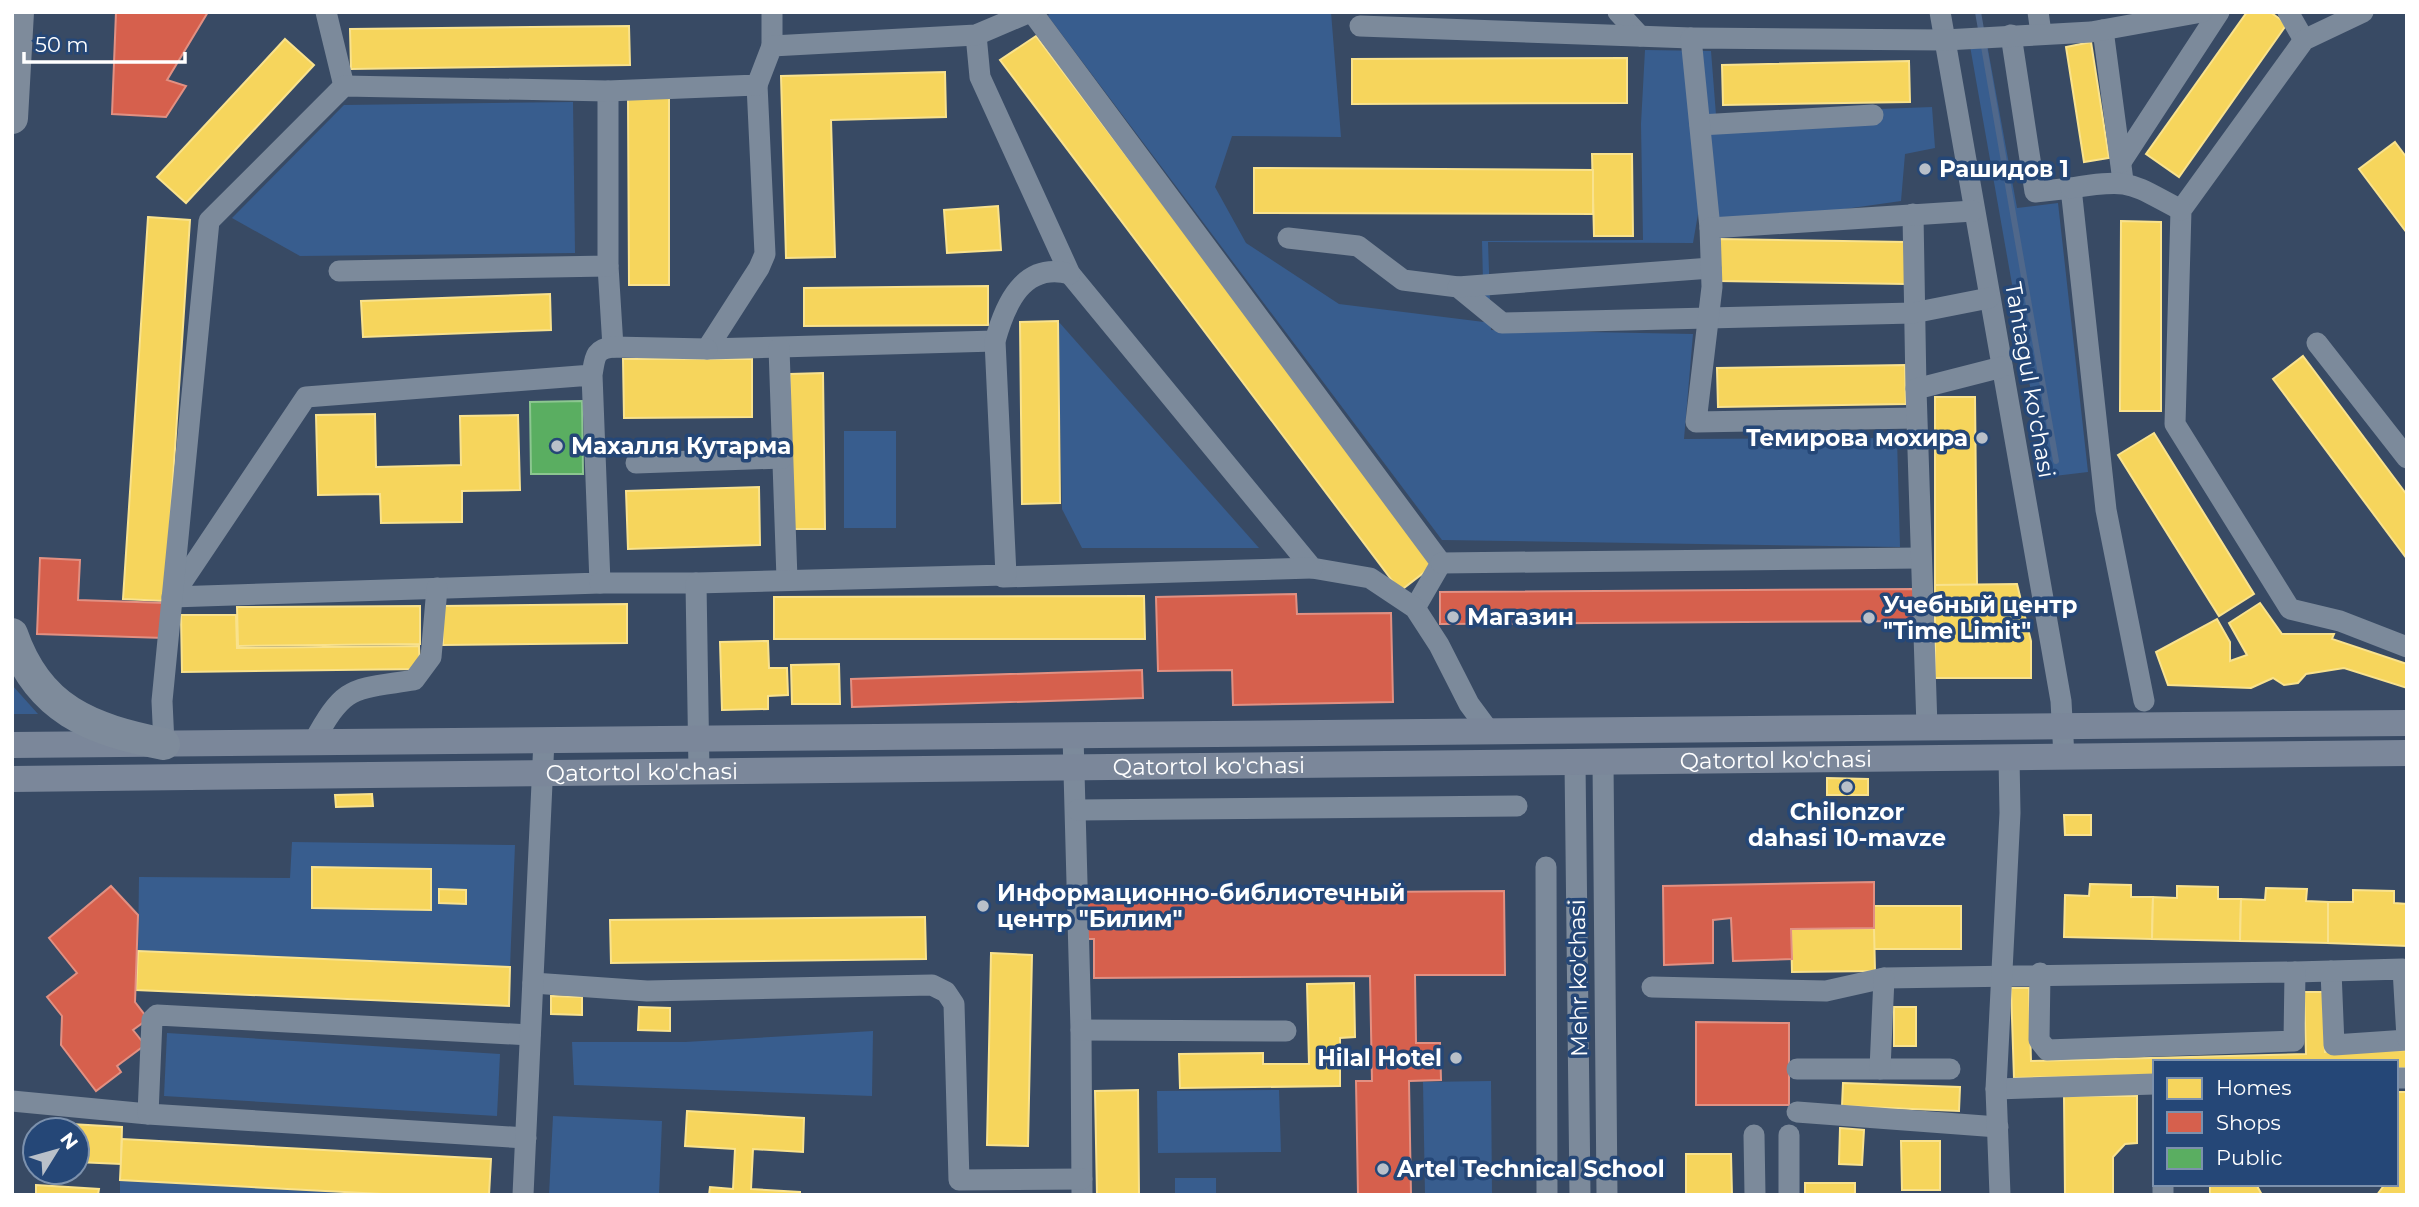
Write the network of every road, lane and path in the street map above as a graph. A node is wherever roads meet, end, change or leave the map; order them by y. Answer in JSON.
{"nodes":[{"id":1,"x":18,"y":12,"type":"edge"},
{"id":2,"x":326,"y":12,"type":"edge"},
{"id":3,"x":772,"y":12,"type":"edge"},
{"id":4,"x":1031,"y":12,"type":"edge"},
{"id":5,"x":1618,"y":12,"type":"edge"},
{"id":6,"x":1940,"y":12,"type":"edge"},
{"id":7,"x":2202,"y":12,"type":"edge"},
{"id":8,"x":2219,"y":12,"type":"edge"},
{"id":9,"x":2288,"y":12,"type":"edge"},
{"id":10,"x":2363,"y":12,"type":"edge"},
{"id":11,"x":2040,"y":23,"type":"edge"},
{"id":12,"x":1360,"y":26,"type":"dead end"},
{"id":13,"x":2103,"y":30,"type":"junction"},
{"id":14,"x":976,"y":35,"type":"junction"},
{"id":15,"x":2005,"y":35,"type":"junction"},
{"id":16,"x":1640,"y":36,"type":"junction"},
{"id":17,"x":1691,"y":38,"type":"junction"},
{"id":18,"x":1945,"y":40,"type":"junction"},
{"id":19,"x":2304,"y":40,"type":"junction"},
{"id":20,"x":772,"y":46,"type":"junction"},
{"id":21,"x":757,"y":85,"type":"junction"},
{"id":22,"x":344,"y":86,"type":"junction"},
{"id":23,"x":608,"y":91,"type":"junction"},
{"id":24,"x":1873,"y":115,"type":"dead end"},
{"id":25,"x":12,"y":118,"type":"edge"},
{"id":26,"x":1700,"y":125,"type":"junction"},
{"id":27,"x":2122,"y":172,"type":"junction"},
{"id":28,"x":2071,"y":188,"type":"junction"},
{"id":29,"x":2181,"y":209,"type":"junction"},
{"id":30,"x":1973,"y":211,"type":"junction"},
{"id":31,"x":1913,"y":214,"type":"junction"},
{"id":32,"x":1710,"y":228,"type":"junction"},
{"id":33,"x":1288,"y":237,"type":"dead end"},
{"id":34,"x":608,"y":266,"type":"junction"},
{"id":35,"x":1711,"y":268,"type":"junction"},
{"id":36,"x":339,"y":271,"type":"dead end"},
{"id":37,"x":1070,"y":274,"type":"junction"},
{"id":38,"x":1458,"y":287,"type":"junction"},
{"id":39,"x":1989,"y":298,"type":"junction"},
{"id":40,"x":1913,"y":313,"type":"junction"},
{"id":41,"x":1707,"y":318,"type":"junction"},
{"id":42,"x":995,"y":341,"type":"junction"},
{"id":43,"x":2318,"y":343,"type":"dead end"},
{"id":44,"x":613,"y":347,"type":"junction"},
{"id":45,"x":779,"y":348,"type":"junction"},
{"id":46,"x":707,"y":349,"type":"junction"},
{"id":47,"x":2002,"y":367,"type":"junction"},
{"id":48,"x":592,"y":374,"type":"junction"},
{"id":49,"x":1916,"y":389,"type":"junction"},
{"id":50,"x":1916,"y":418,"type":"junction"},
{"id":51,"x":782,"y":458,"type":"junction"},
{"id":52,"x":2407,"y":458,"type":"edge"},
{"id":53,"x":636,"y":463,"type":"dead end"},
{"id":54,"x":1920,"y":558,"type":"junction"},
{"id":55,"x":1441,"y":563,"type":"junction"},
{"id":56,"x":1312,"y":568,"type":"junction"},
{"id":57,"x":1003,"y":577,"type":"junction"},
{"id":58,"x":787,"y":579,"type":"junction"},
{"id":59,"x":600,"y":583,"type":"junction"},
{"id":60,"x":696,"y":583,"type":"junction"},
{"id":61,"x":437,"y":588,"type":"junction"},
{"id":62,"x":172,"y":597,"type":"junction"},
{"id":63,"x":1415,"y":608,"type":"junction"},
{"id":64,"x":12,"y":634,"type":"edge"},
{"id":65,"x":2407,"y":647,"type":"edge"},
{"id":66,"x":2144,"y":701,"type":"dead end"},
{"id":67,"x":2407,"y":723,"type":"edge"},
{"id":68,"x":2063,"y":726,"type":"junction"},
{"id":69,"x":1927,"y":727,"type":"junction"},
{"id":70,"x":1574,"y":730,"type":"junction"},
{"id":71,"x":1601,"y":730,"type":"junction"},
{"id":72,"x":1489,"y":731,"type":"junction"},
{"id":73,"x":1073,"y":735,"type":"junction"},
{"id":74,"x":699,"y":739,"type":"junction"},
{"id":75,"x":544,"y":740,"type":"junction"},
{"id":76,"x":313,"y":743,"type":"junction"},
{"id":77,"x":164,"y":744,"type":"junction"},
{"id":78,"x":12,"y":745,"type":"edge"},
{"id":79,"x":2407,"y":753,"type":"edge"},
{"id":80,"x":2009,"y":757,"type":"junction"},
{"id":81,"x":2064,"y":757,"type":"junction"},
{"id":82,"x":1575,"y":762,"type":"junction"},
{"id":83,"x":1603,"y":762,"type":"junction"},
{"id":84,"x":1074,"y":767,"type":"junction"},
{"id":85,"x":699,"y":771,"type":"junction"},
{"id":86,"x":543,"y":773,"type":"junction"},
{"id":87,"x":12,"y":779,"type":"edge"},
{"id":88,"x":1517,"y":806,"type":"dead end"},
{"id":89,"x":1077,"y":810,"type":"junction"},
{"id":90,"x":1546,"y":867,"type":"dead end"},
{"id":91,"x":2331,"y":971,"type":"junction"},
{"id":92,"x":2295,"y":972,"type":"junction"},
{"id":93,"x":2040,"y":973,"type":"junction"},
{"id":94,"x":2000,"y":974,"type":"junction"},
{"id":95,"x":1884,"y":978,"type":"junction"},
{"id":96,"x":533,"y":983,"type":"junction"},
{"id":97,"x":1652,"y":987,"type":"dead end"},
{"id":98,"x":1081,"y":1030,"type":"junction"},
{"id":99,"x":1286,"y":1031,"type":"dead end"},
{"id":100,"x":530,"y":1035,"type":"junction"},
{"id":101,"x":2407,"y":1039,"type":"edge"},
{"id":102,"x":1797,"y":1069,"type":"dead end"},
{"id":103,"x":1880,"y":1069,"type":"junction"},
{"id":104,"x":1950,"y":1069,"type":"dead end"},
{"id":105,"x":2153,"y":1084,"type":"edge"},
{"id":106,"x":1996,"y":1089,"type":"junction"},
{"id":107,"x":12,"y":1101,"type":"edge"},
{"id":108,"x":1797,"y":1112,"type":"dead end"},
{"id":109,"x":148,"y":1114,"type":"junction"},
{"id":110,"x":1998,"y":1127,"type":"junction"},
{"id":111,"x":1755,"y":1135,"type":"dead end"},
{"id":112,"x":1789,"y":1135,"type":"dead end"},
{"id":113,"x":526,"y":1138,"type":"junction"},
{"id":114,"x":1082,"y":1187,"type":"edge"},
{"id":115,"x":959,"y":1188,"type":"edge"},
{"id":116,"x":1755,"y":1189,"type":"edge"},
{"id":117,"x":1789,"y":1189,"type":"edge"},
{"id":118,"x":523,"y":1195,"type":"edge"},
{"id":119,"x":1547,"y":1195,"type":"edge"},
{"id":120,"x":1580,"y":1195,"type":"edge"},
{"id":121,"x":1607,"y":1195,"type":"edge"},
{"id":122,"x":2000,"y":1195,"type":"edge"}],
"edges":[{"from":1,"to":25,"type":"highway"},
{"from":2,"to":22,"type":"street"},
{"from":3,"to":20,"type":"street"},
{"from":4,"to":14,"type":"street"},
{"from":4,"to":55,"type":"street"},
{"from":5,"to":16,"type":"street"},
{"from":6,"to":18,"type":"street","name":"Tahtagul ko'chasi"},
{"from":7,"to":13,"type":"street"},
{"from":8,"to":27,"type":"street"},
{"from":9,"to":19,"type":"street"},
{"from":10,"to":19,"type":"street"},
{"from":11,"to":13,"type":"street"},
{"from":11,"to":15,"type":"street"},
{"from":12,"to":16,"type":"street"},
{"from":13,"to":27,"type":"street"},
{"from":14,"to":20,"type":"street"},
{"from":14,"to":37,"type":"street"},
{"from":15,"to":18,"type":"street"},
{"from":15,"to":28,"type":"street"},
{"from":16,"to":17,"type":"street"},
{"from":17,"to":18,"type":"street"},
{"from":17,"to":26,"type":"street"},
{"from":18,"to":30,"type":"street","name":"Tahtagul ko'chasi"},
{"from":19,"to":29,"type":"street"},
{"from":20,"to":21,"type":"street"},
{"from":21,"to":23,"type":"street"},
{"from":21,"to":46,"type":"street"},
{"from":22,"to":23,"type":"street"},
{"from":22,"to":62,"type":"street"},
{"from":23,"to":34,"type":"street"},
{"from":24,"to":26,"type":"street"},
{"from":26,"to":32,"type":"street"},
{"from":27,"to":28,"type":"street"},
{"from":27,"to":29,"type":"street"},
{"from":28,"to":66,"type":"street"},
{"from":29,"to":65,"type":"street"},
{"from":30,"to":31,"type":"street"},
{"from":30,"to":39,"type":"street","name":"Tahtagul ko'chasi"},
{"from":31,"to":32,"type":"street"},
{"from":31,"to":40,"type":"street"},
{"from":32,"to":35,"type":"street"},
{"from":33,"to":38,"type":"street"},
{"from":34,"to":36,"type":"street"},
{"from":34,"to":44,"type":"street"},
{"from":35,"to":38,"type":"street"},
{"from":35,"to":41,"type":"street"},
{"from":37,"to":42,"type":"street"},
{"from":37,"to":56,"type":"street"},
{"from":38,"to":41,"type":"street"},
{"from":39,"to":40,"type":"street"},
{"from":39,"to":47,"type":"street","name":"Tahtagul ko'chasi"},
{"from":40,"to":41,"type":"street"},
{"from":40,"to":49,"type":"street"},
{"from":41,"to":50,"type":"street"},
{"from":42,"to":45,"type":"street"},
{"from":42,"to":57,"type":"street"},
{"from":43,"to":52,"type":"street"},
{"from":44,"to":46,"type":"street"},
{"from":44,"to":48,"type":"street"},
{"from":45,"to":46,"type":"street"},
{"from":45,"to":51,"type":"street"},
{"from":47,"to":49,"type":"street"},
{"from":47,"to":68,"type":"street","name":"Tahtagul ko'chasi"},
{"from":48,"to":59,"type":"street"},
{"from":48,"to":62,"type":"street"},
{"from":49,"to":50,"type":"street"},
{"from":50,"to":54,"type":"street"},
{"from":51,"to":53,"type":"street"},
{"from":51,"to":58,"type":"street"},
{"from":54,"to":55,"type":"street"},
{"from":54,"to":69,"type":"street"},
{"from":55,"to":63,"type":"street"},
{"from":56,"to":57,"type":"street"},
{"from":56,"to":63,"type":"street"},
{"from":57,"to":58,"type":"street"},
{"from":58,"to":60,"type":"street"},
{"from":59,"to":60,"type":"street"},
{"from":59,"to":61,"type":"street"},
{"from":60,"to":74,"type":"street"},
{"from":61,"to":62,"type":"street"},
{"from":61,"to":76,"type":"street"},
{"from":62,"to":77,"type":"street"},
{"from":63,"to":72,"type":"street"},
{"from":64,"to":77,"type":"highway"},
{"from":67,"to":68,"type":"main road","name":"Qatortol ko'chasi"},
{"from":68,"to":69,"type":"main road","name":"Qatortol ko'chasi"},
{"from":68,"to":81,"type":"street","name":"Tahtagul ko'chasi"},
{"from":69,"to":71,"type":"main road","name":"Qatortol ko'chasi"},
{"from":70,"to":71,"type":"main road","name":"Qatortol ko'chasi"},
{"from":70,"to":72,"type":"main road","name":"Qatortol ko'chasi"},
{"from":70,"to":82,"type":"main road"},
{"from":70,"to":83,"type":"main road"},
{"from":71,"to":83,"type":"main road"},
{"from":72,"to":73,"type":"main road","name":"Qatortol ko'chasi"},
{"from":73,"to":74,"type":"main road","name":"Qatortol ko'chasi"},
{"from":73,"to":84,"type":"street"},
{"from":74,"to":75,"type":"main road","name":"Qatortol ko'chasi"},
{"from":74,"to":85,"type":"street"},
{"from":75,"to":76,"type":"main road","name":"Qatortol ko'chasi"},
{"from":75,"to":86,"type":"street"},
{"from":76,"to":77,"type":"main road","name":"Qatortol ko'chasi"},
{"from":77,"to":78,"type":"main road","name":"Qatortol ko'chasi"},
{"from":79,"to":81,"type":"main road","name":"Qatortol ko'chasi"},
{"from":80,"to":81,"type":"main road","name":"Qatortol ko'chasi"},
{"from":80,"to":83,"type":"main road","name":"Qatortol ko'chasi"},
{"from":80,"to":94,"type":"street"},
{"from":82,"to":83,"type":"main road","name":"Qatortol ko'chasi"},
{"from":82,"to":84,"type":"main road","name":"Qatortol ko'chasi"},
{"from":82,"to":120,"type":"street","name":"Mehr ko'chasi"},
{"from":83,"to":121,"type":"street","name":"Mehr ko'chasi"},
{"from":84,"to":85,"type":"main road","name":"Qatortol ko'chasi"},
{"from":84,"to":89,"type":"street"},
{"from":85,"to":86,"type":"main road","name":"Qatortol ko'chasi"},
{"from":86,"to":87,"type":"main road","name":"Qatortol ko'chasi"},
{"from":86,"to":96,"type":"street"},
{"from":88,"to":89,"type":"street"},
{"from":89,"to":98,"type":"street"},
{"from":90,"to":119,"type":"street"},
{"from":91,"to":92,"type":"street"},
{"from":91,"to":101,"type":"street"},
{"from":91,"to":101,"type":"street"},
{"from":92,"to":93,"type":"street"},
{"from":92,"to":93,"type":"street"},
{"from":93,"to":94,"type":"street"},
{"from":94,"to":95,"type":"street"},
{"from":94,"to":106,"type":"street"},
{"from":95,"to":97,"type":"street"},
{"from":95,"to":103,"type":"street"},
{"from":96,"to":100,"type":"street"},
{"from":96,"to":115,"type":"street"},
{"from":98,"to":99,"type":"street"},
{"from":98,"to":114,"type":"street"},
{"from":100,"to":109,"type":"street"},
{"from":100,"to":113,"type":"street"},
{"from":102,"to":103,"type":"street"},
{"from":103,"to":104,"type":"street"},
{"from":105,"to":106,"type":"street"},
{"from":106,"to":110,"type":"street"},
{"from":107,"to":109,"type":"street"},
{"from":108,"to":110,"type":"street"},
{"from":109,"to":113,"type":"street"},
{"from":110,"to":122,"type":"street"},
{"from":111,"to":116,"type":"street"},
{"from":112,"to":117,"type":"street"},
{"from":113,"to":118,"type":"street"},
{"from":114,"to":115,"type":"street"},
{"from":116,"to":117,"type":"street"}]}
